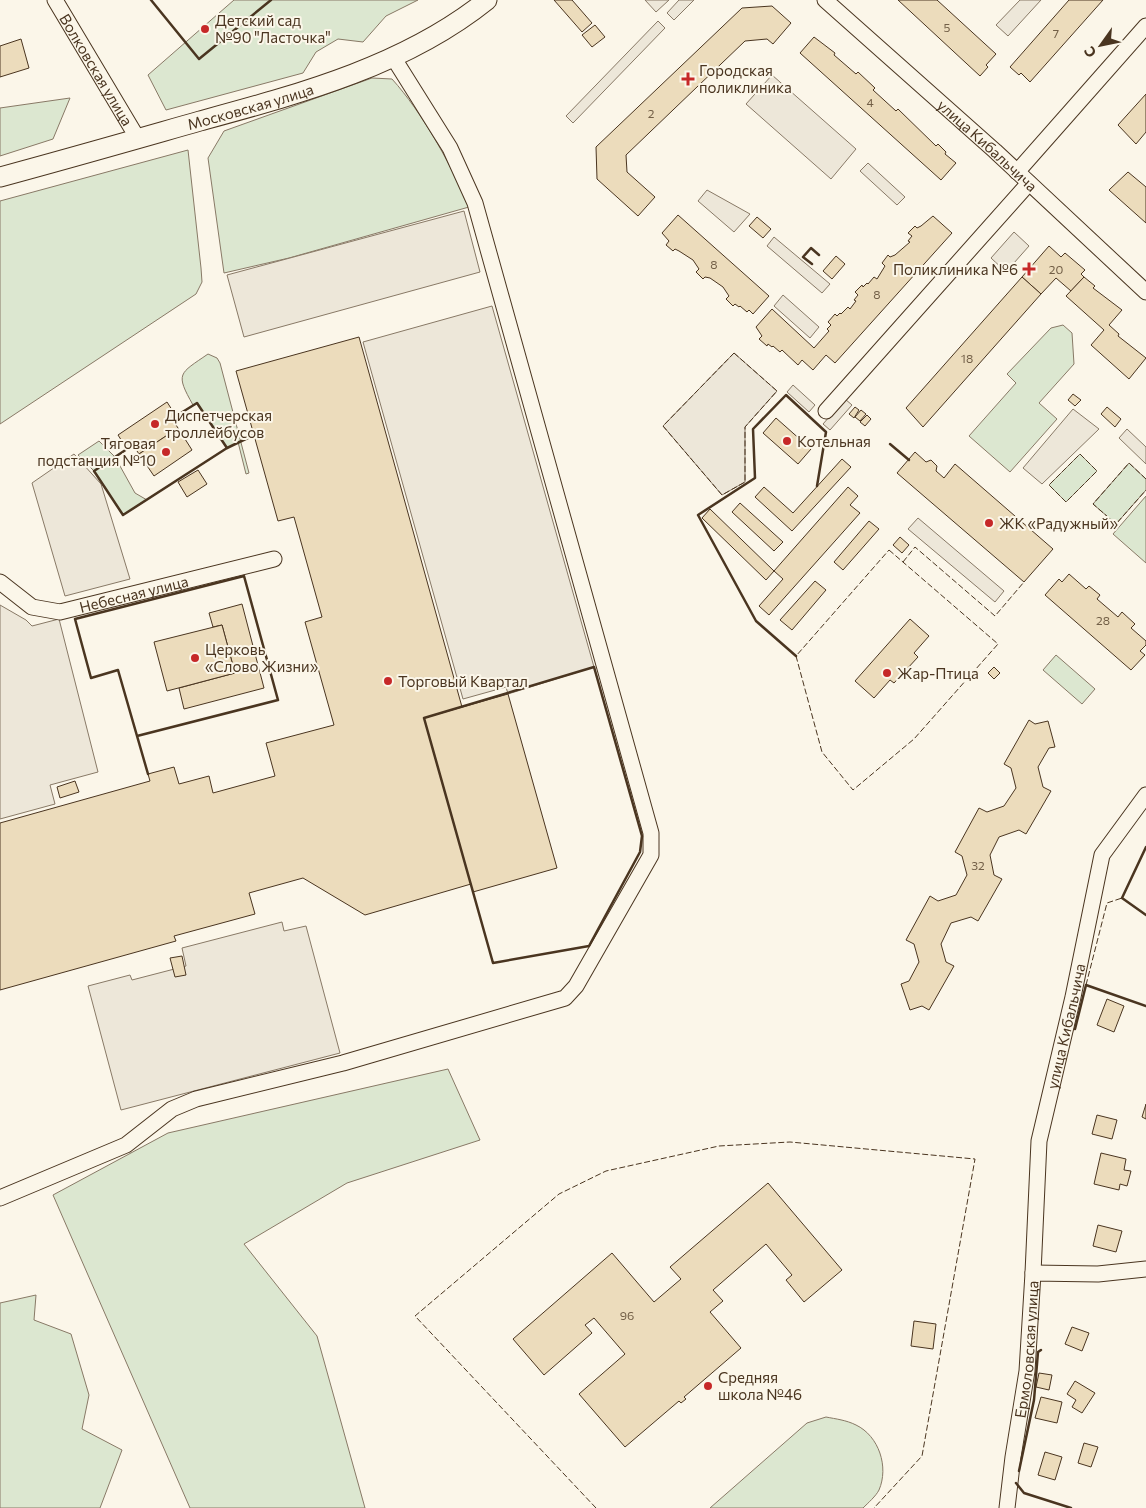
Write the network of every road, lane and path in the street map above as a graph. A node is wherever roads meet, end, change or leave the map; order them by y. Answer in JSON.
{"nodes":[{"id":1,"x":55,"y":0,"type":"edge"},
{"id":2,"x":487,"y":0,"type":"edge"},
{"id":3,"x":825,"y":0,"type":"edge"},
{"id":4,"x":1146,"y":26,"type":"edge"},
{"id":5,"x":393,"y":57,"type":"junction"},
{"id":6,"x":138,"y":139,"type":"junction"},
{"id":7,"x":1017,"y":172,"type":"junction"},
{"id":8,"x":0,"y":177,"type":"edge"},
{"id":9,"x":1028,"y":183,"type":"junction"},
{"id":10,"x":1146,"y":292,"type":"edge"},
{"id":11,"x":826,"y":411,"type":"dead end"},
{"id":12,"x":274,"y":559,"type":"dead end"},
{"id":13,"x":0,"y":582,"type":"edge"},
{"id":14,"x":1146,"y":795,"type":"edge"},
{"id":15,"x":0,"y":1198,"type":"edge"},
{"id":16,"x":1146,"y":1269,"type":"edge"},
{"id":17,"x":1033,"y":1273,"type":"junction"},
{"id":18,"x":1007,"y":1508,"type":"edge"}],
"edges":[{"from":1,"to":6,"type":"street","name":"Волковская улица"},
{"from":2,"to":5,"type":"main road","name":"Московская улица"},
{"from":3,"to":7,"type":"street","name":"улица Кибальчича"},
{"from":4,"to":7,"type":"street"},
{"from":5,"to":6,"type":"main road","name":"Московская улица"},
{"from":5,"to":15,"type":"street"},
{"from":6,"to":8,"type":"main road","name":"Московская улица"},
{"from":7,"to":9,"type":"street","name":"улица Кибальчича"},
{"from":9,"to":10,"type":"street","name":"улица Кибальчича"},
{"from":9,"to":11,"type":"street"},
{"from":12,"to":13,"type":"street","name":"Небесная улица"},
{"from":14,"to":17,"type":"street","name":"улица Кибальчича"},
{"from":16,"to":17,"type":"street","name":"Ермоловская улица"},
{"from":17,"to":18,"type":"street","name":"Ермоловская улица"}]}
